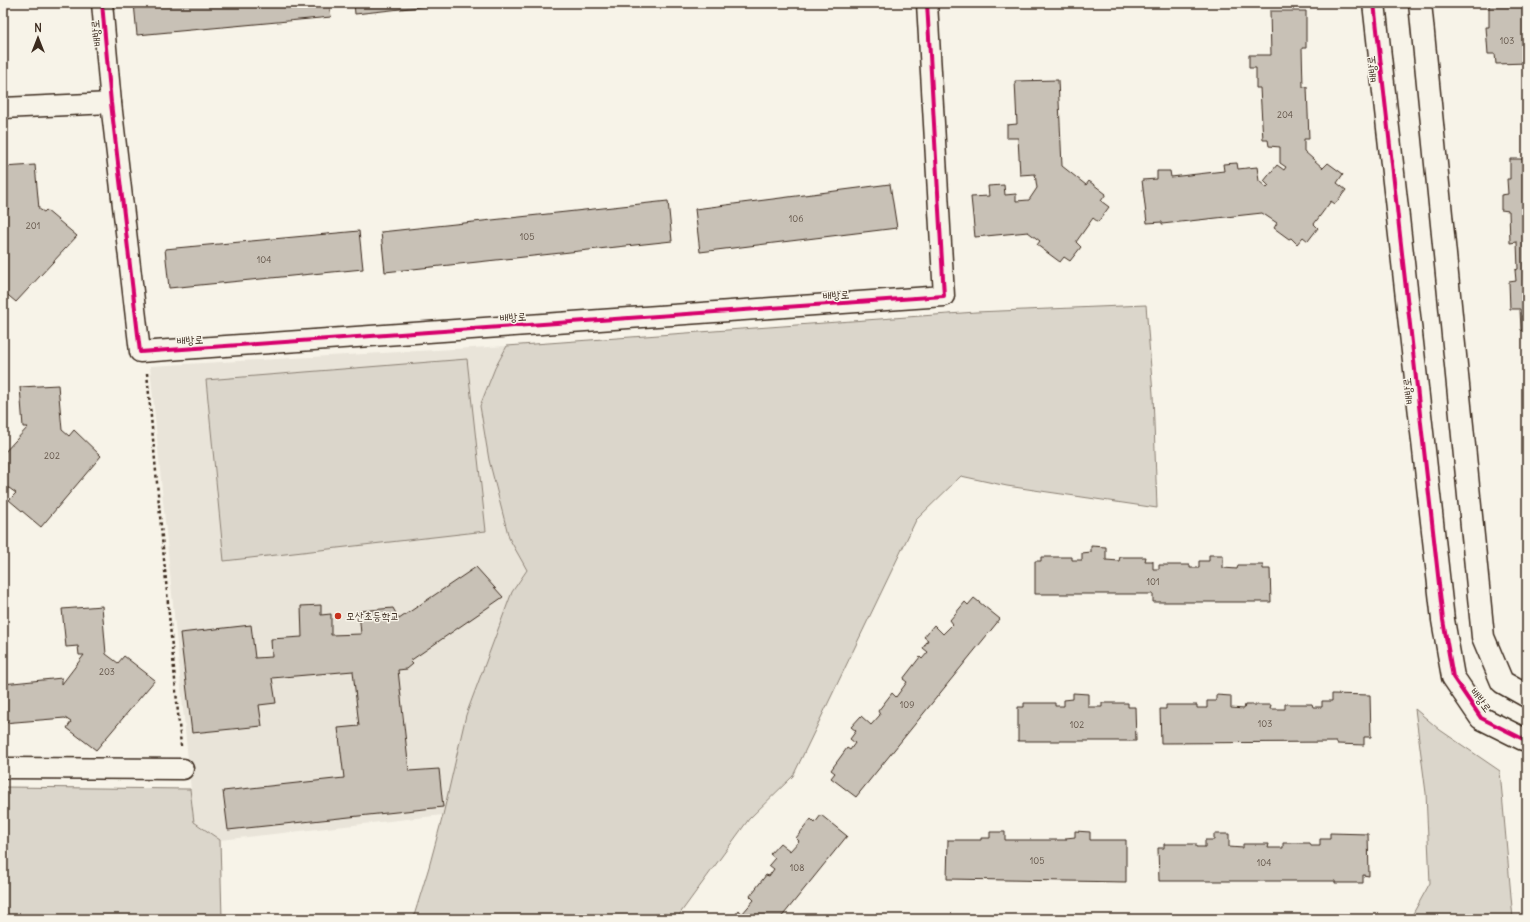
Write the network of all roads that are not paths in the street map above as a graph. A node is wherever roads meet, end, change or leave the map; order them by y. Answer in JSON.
{"nodes":[{"id":1,"x":102,"y":3,"type":"edge"},
{"id":2,"x":927,"y":3,"type":"edge"},
{"id":3,"x":1374,"y":3,"type":"edge"},
{"id":4,"x":1420,"y":3,"type":"edge"},
{"id":5,"x":111,"y":103,"type":"junction"},
{"id":6,"x":3,"y":108,"type":"edge"},
{"id":7,"x":1527,"y":696,"type":"edge"},
{"id":8,"x":1527,"y":739,"type":"edge"},
{"id":9,"x":3,"y":768,"type":"edge"},
{"id":10,"x":183,"y":768,"type":"road end"}],
"edges":[{"from":1,"to":5,"type":"street","name":"배방로"},
{"from":2,"to":5,"type":"street","name":"배방로"},
{"from":3,"to":8,"type":"street","name":"배방로"},
{"from":4,"to":7,"type":"street"},
{"from":5,"to":6,"type":"street"},
{"from":9,"to":10,"type":"street"}]}
